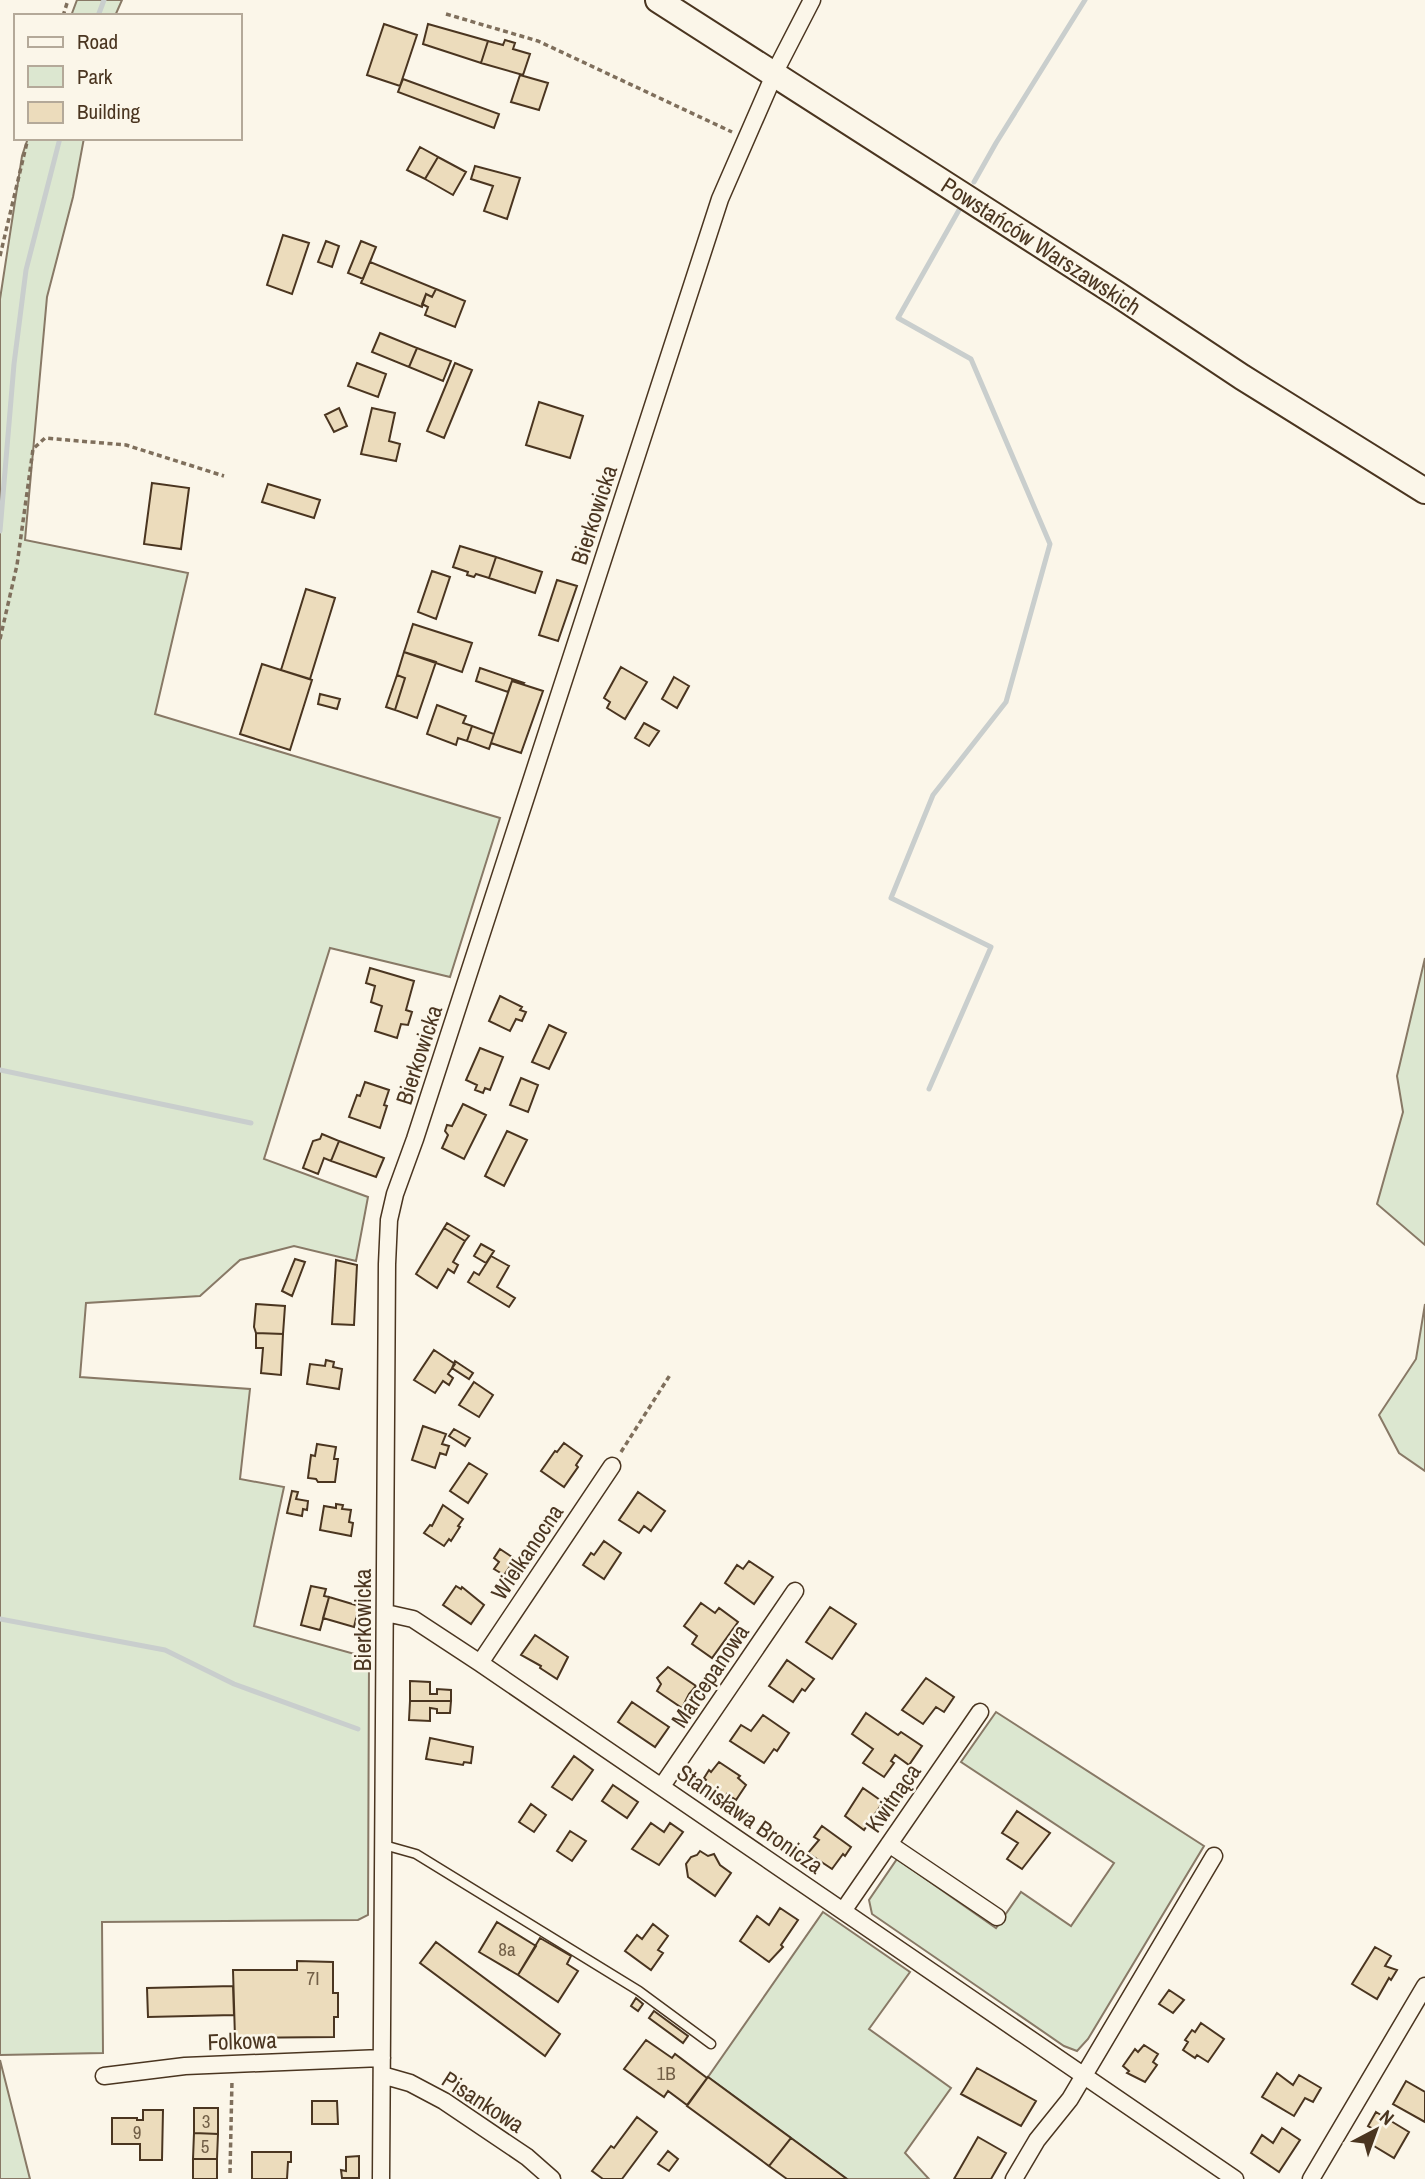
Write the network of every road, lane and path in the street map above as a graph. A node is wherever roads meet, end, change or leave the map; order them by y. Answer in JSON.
{"nodes":[{"id":1,"x":658,"y":0,"type":"edge"},
{"id":2,"x":812,"y":0,"type":"edge"},
{"id":3,"x":446,"y":14,"type":"dead end"},
{"id":4,"x":774,"y":75,"type":"junction"},
{"id":5,"x":746,"y":139,"type":"junction"},
{"id":6,"x":28,"y":140,"type":"edge"},
{"id":7,"x":0,"y":256,"type":"edge"},
{"id":8,"x":224,"y":476,"type":"dead end"},
{"id":9,"x":1425,"y":491,"type":"edge"},
{"id":10,"x":0,"y":639,"type":"edge"},
{"id":11,"x":670,"y":1375,"type":"dead end"},
{"id":12,"x":612,"y":1466,"type":"joint"},
{"id":13,"x":795,"y":1591,"type":"dead end"},
{"id":14,"x":386,"y":1613,"type":"junction"},
{"id":15,"x":480,"y":1663,"type":"junction"},
{"id":16,"x":980,"y":1712,"type":"dead end"},
{"id":17,"x":662,"y":1786,"type":"junction"},
{"id":18,"x":384,"y":1844,"type":"junction"},
{"id":19,"x":889,"y":1844,"type":"junction"},
{"id":20,"x":1214,"y":1856,"type":"dead end"},
{"id":21,"x":843,"y":1911,"type":"junction"},
{"id":22,"x":997,"y":1917,"type":"dead end"},
{"id":23,"x":1425,"y":1986,"type":"edge"},
{"id":24,"x":711,"y":2044,"type":"dead end"},
{"id":25,"x":382,"y":2058,"type":"junction"},
{"id":26,"x":232,"y":2064,"type":"junction"},
{"id":27,"x":382,"y":2075,"type":"junction"},
{"id":28,"x":1082,"y":2075,"type":"junction"},
{"id":29,"x":104,"y":2076,"type":"dead end"},
{"id":30,"x":230,"y":2173,"type":"dead end"},
{"id":31,"x":381,"y":2179,"type":"edge"},
{"id":32,"x":552,"y":2179,"type":"edge"},
{"id":33,"x":1014,"y":2179,"type":"edge"},
{"id":34,"x":1236,"y":2179,"type":"edge"},
{"id":35,"x":1311,"y":2179,"type":"edge"}],
"edges":[{"from":1,"to":4,"type":"main road","name":"Powstańców Warszawskich"},
{"from":2,"to":4,"type":"street","name":"Bierkowicka"},
{"from":3,"to":5,"type":"path"},
{"from":4,"to":5,"type":"street","name":"Bierkowicka"},
{"from":4,"to":9,"type":"main road","name":"Powstańców Warszawskich"},
{"from":5,"to":14,"type":"street","name":"Bierkowicka"},
{"from":6,"to":7,"type":"path"},
{"from":8,"to":10,"type":"path"},
{"from":11,"to":12,"type":"path"},
{"from":12,"to":15,"type":"street","name":"Wielkanocna"},
{"from":13,"to":17,"type":"street","name":"Marcepanowa"},
{"from":14,"to":15,"type":"street","name":"Stanisława Bronicza"},
{"from":14,"to":18,"type":"street","name":"Bierkowicka"},
{"from":15,"to":17,"type":"street","name":"Stanisława Bronicza"},
{"from":16,"to":19,"type":"street","name":"Kwitnąca"},
{"from":17,"to":21,"type":"street","name":"Stanisława Bronicza"},
{"from":18,"to":24,"type":"lane"},
{"from":18,"to":25,"type":"street","name":"Bierkowicka"},
{"from":19,"to":21,"type":"street","name":"Kwitnąca"},
{"from":19,"to":22,"type":"street"},
{"from":20,"to":28,"type":"street"},
{"from":21,"to":28,"type":"street","name":"Stanisława Bronicza"},
{"from":23,"to":35,"type":"street"},
{"from":25,"to":26,"type":"street","name":"Folkowa"},
{"from":25,"to":27,"type":"street","name":"Bierkowicka"},
{"from":26,"to":29,"type":"street","name":"Folkowa"},
{"from":26,"to":30,"type":"path"},
{"from":27,"to":31,"type":"street","name":"Bierkowicka"},
{"from":27,"to":32,"type":"street","name":"Pisankowa"},
{"from":28,"to":33,"type":"street"},
{"from":28,"to":34,"type":"street","name":"Stanisława Bronicza"}]}
